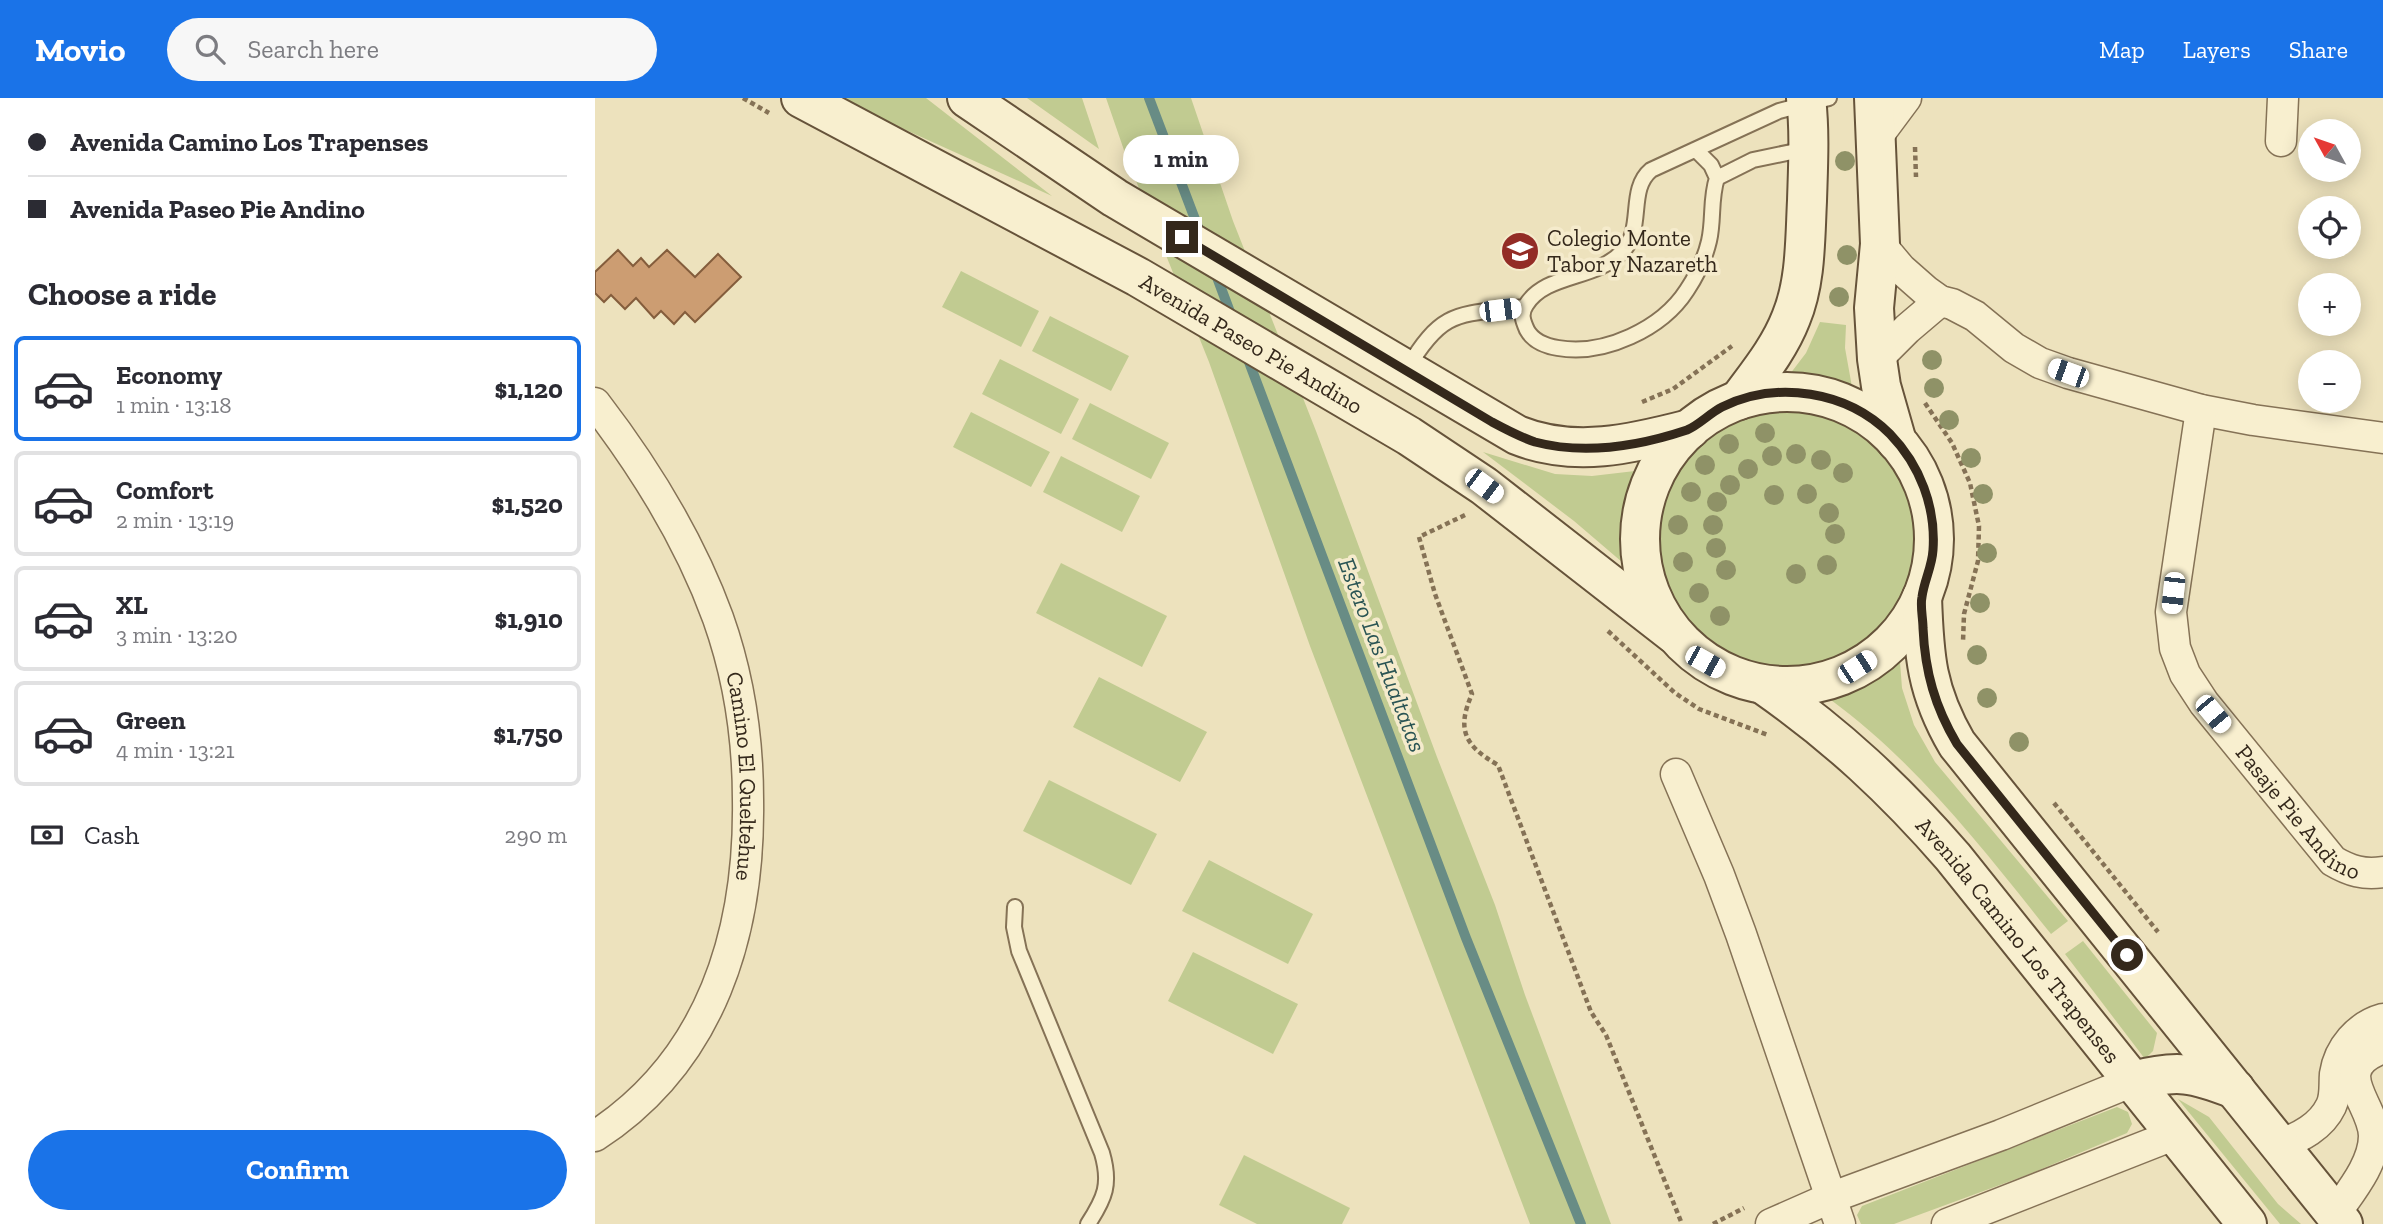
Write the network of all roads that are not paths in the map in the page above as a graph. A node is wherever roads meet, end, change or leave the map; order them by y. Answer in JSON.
{"nodes":[{"id":1,"x":801,"y":98,"type":"edge"},
{"id":2,"x":967,"y":98,"type":"edge"},
{"id":3,"x":1874,"y":98,"type":"edge"},
{"id":4,"x":1906,"y":98,"type":"edge"},
{"id":5,"x":2283,"y":98,"type":"edge"},
{"id":6,"x":1814,"y":100,"type":"edge"},
{"id":7,"x":1895,"y":137,"type":"junction"},
{"id":8,"x":2281,"y":141,"type":"dead end"},
{"id":9,"x":1808,"y":148,"type":"junction"},
{"id":10,"x":1696,"y":150,"type":"junction"},
{"id":11,"x":1717,"y":178,"type":"junction"},
{"id":12,"x":1879,"y":244,"type":"junction"},
{"id":13,"x":1940,"y":301,"type":"junction"},
{"id":14,"x":1524,"y":307,"type":"junction"},
{"id":15,"x":1877,"y":359,"type":"junction"},
{"id":16,"x":1405,"y":371,"type":"junction"},
{"id":17,"x":1739,"y":400,"type":"junction"},
{"id":18,"x":595,"y":403,"type":"edge"},
{"id":19,"x":2200,"y":410,"type":"junction"},
{"id":20,"x":1690,"y":429,"type":"junction"},
{"id":21,"x":2383,"y":438,"type":"edge"},
{"id":22,"x":1897,"y":442,"type":"junction"},
{"id":23,"x":1921,"y":597,"type":"junction"},
{"id":24,"x":1674,"y":634,"type":"junction"},
{"id":25,"x":1764,"y":685,"type":"junction"},
{"id":26,"x":1676,"y":774,"type":"dead end"},
{"id":27,"x":2383,"y":872,"type":"edge"},
{"id":28,"x":1015,"y":907,"type":"dead end"},
{"id":29,"x":2383,"y":1019,"type":"edge"},
{"id":30,"x":2383,"y":1048,"type":"edge"},
{"id":31,"x":2133,"y":1081,"type":"junction"},
{"id":32,"x":2235,"y":1089,"type":"junction"},
{"id":33,"x":2176,"y":1133,"type":"junction"},
{"id":34,"x":595,"y":1136,"type":"edge"},
{"id":35,"x":2280,"y":1145,"type":"junction"},
{"id":36,"x":1835,"y":1211,"type":"edge"},
{"id":37,"x":2339,"y":1219,"type":"edge"},
{"id":38,"x":1088,"y":1224,"type":"edge"},
{"id":39,"x":1771,"y":1224,"type":"edge"},
{"id":40,"x":1947,"y":1224,"type":"edge"},
{"id":41,"x":2247,"y":1224,"type":"edge"}],
"edges":[{"from":1,"to":24,"type":"main road","name":"Avenida Paseo Pie Andino"},
{"from":2,"to":16,"type":"main road"},
{"from":3,"to":7,"type":"main road"},
{"from":4,"to":7,"type":"street"},
{"from":5,"to":8,"type":"street"},
{"from":6,"to":9,"type":"main road"},
{"from":6,"to":10,"type":"lane"},
{"from":7,"to":12,"type":"main road"},
{"from":9,"to":11,"type":"lane"},
{"from":9,"to":17,"type":"main road"},
{"from":10,"to":11,"type":"lane"},
{"from":10,"to":14,"type":"lane"},
{"from":11,"to":14,"type":"lane"},
{"from":12,"to":13,"type":"street"},
{"from":12,"to":15,"type":"main road"},
{"from":13,"to":15,"type":"street"},
{"from":13,"to":19,"type":"street"},
{"from":14,"to":16,"type":"lane"},
{"from":15,"to":22,"type":"main road"},
{"from":16,"to":20,"type":"main road"},
{"from":17,"to":20,"type":"main road"},
{"from":17,"to":22,"type":"main road"},
{"from":18,"to":34,"type":"street","name":"Camino El Queltehue"},
{"from":19,"to":21,"type":"street"},
{"from":19,"to":27,"type":"street","name":"Pasaje Pie Andino"},
{"from":20,"to":24,"type":"main road"},
{"from":22,"to":23,"type":"main road"},
{"from":23,"to":25,"type":"main road"},
{"from":23,"to":32,"type":"main road"},
{"from":24,"to":25,"type":"main road"},
{"from":25,"to":31,"type":"main road","name":"Avenida Camino Los Trapenses"},
{"from":26,"to":36,"type":"street"},
{"from":28,"to":38,"type":"lane"},
{"from":29,"to":35,"type":"street"},
{"from":30,"to":37,"type":"street"},
{"from":31,"to":32,"type":"main road"},
{"from":31,"to":33,"type":"main road","name":"Avenida Camino Los Trapenses"},
{"from":31,"to":36,"type":"street"},
{"from":32,"to":35,"type":"main road"},
{"from":33,"to":40,"type":"street"},
{"from":33,"to":41,"type":"main road","name":"Avenida Camino Los Trapenses"},
{"from":35,"to":37,"type":"main road"},
{"from":36,"to":39,"type":"street"}]}
